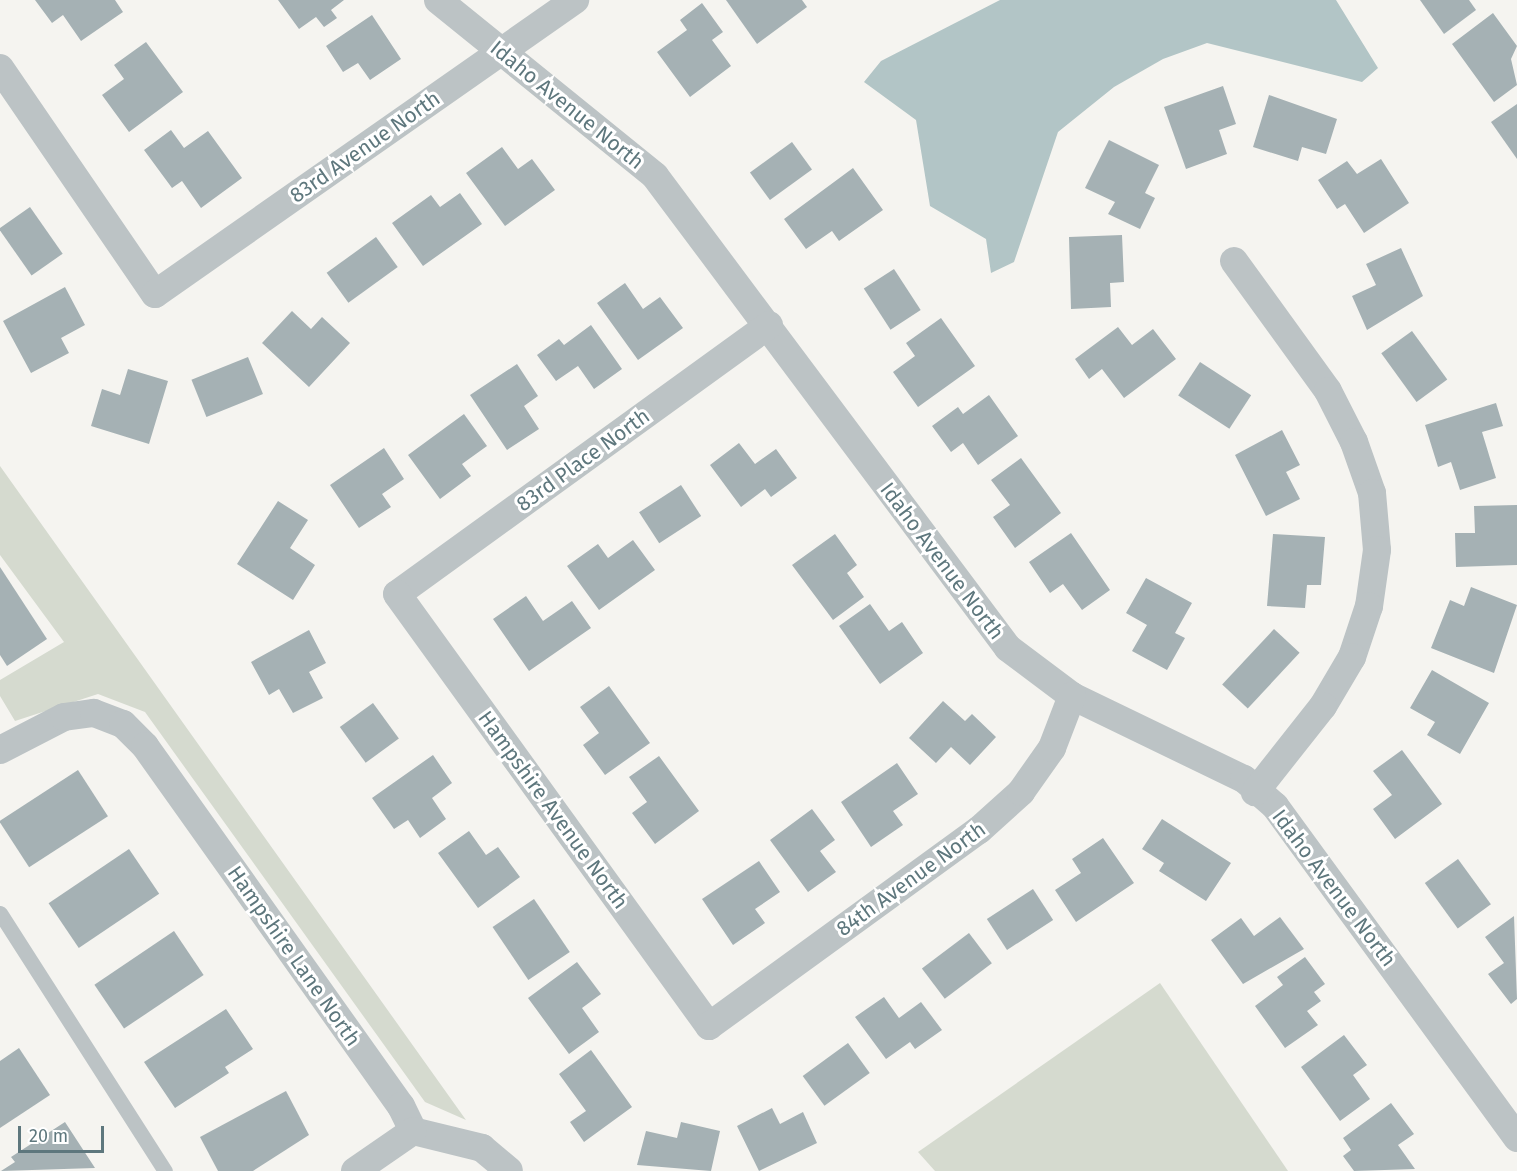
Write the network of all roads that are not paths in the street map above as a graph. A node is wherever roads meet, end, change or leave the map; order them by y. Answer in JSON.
{"nodes":[{"id":1,"x":438,"y":0,"type":"edge"},
{"id":2,"x":575,"y":0,"type":"edge"},
{"id":3,"x":501,"y":51,"type":"junction"},
{"id":4,"x":0,"y":68,"type":"edge"},
{"id":5,"x":1234,"y":261,"type":"dead end"},
{"id":6,"x":769,"y":325,"type":"junction"},
{"id":7,"x":397,"y":594,"type":"joint"},
{"id":8,"x":1072,"y":696,"type":"junction"},
{"id":9,"x":0,"y":750,"type":"edge"},
{"id":10,"x":1255,"y":792,"type":"junction"},
{"id":11,"x":0,"y":913,"type":"edge"},
{"id":12,"x":709,"y":1026,"type":"joint"},
{"id":13,"x":412,"y":1131,"type":"junction"},
{"id":14,"x":1517,"y":1138,"type":"edge"},
{"id":15,"x":165,"y":1171,"type":"edge"},
{"id":16,"x":355,"y":1171,"type":"edge"},
{"id":17,"x":509,"y":1171,"type":"edge"}],
"edges":[{"from":1,"to":3,"type":"street","name":"Idaho Avenue North"},
{"from":2,"to":3,"type":"street","name":"83rd Avenue North"},
{"from":3,"to":4,"type":"street","name":"83rd Avenue North"},
{"from":3,"to":6,"type":"street","name":"Idaho Avenue North"},
{"from":5,"to":10,"type":"street"},
{"from":6,"to":7,"type":"street","name":"83rd Place North"},
{"from":6,"to":8,"type":"street","name":"Idaho Avenue North"},
{"from":7,"to":12,"type":"street","name":"Hampshire Avenue North"},
{"from":8,"to":10,"type":"street","name":"Idaho Avenue North"},
{"from":8,"to":12,"type":"street","name":"84th Avenue North"},
{"from":9,"to":13,"type":"street","name":"Hampshire Lane North"},
{"from":10,"to":14,"type":"street","name":"Idaho Avenue North"},
{"from":11,"to":15,"type":"lane"},
{"from":13,"to":16,"type":"street"},
{"from":13,"to":17,"type":"street"}]}
